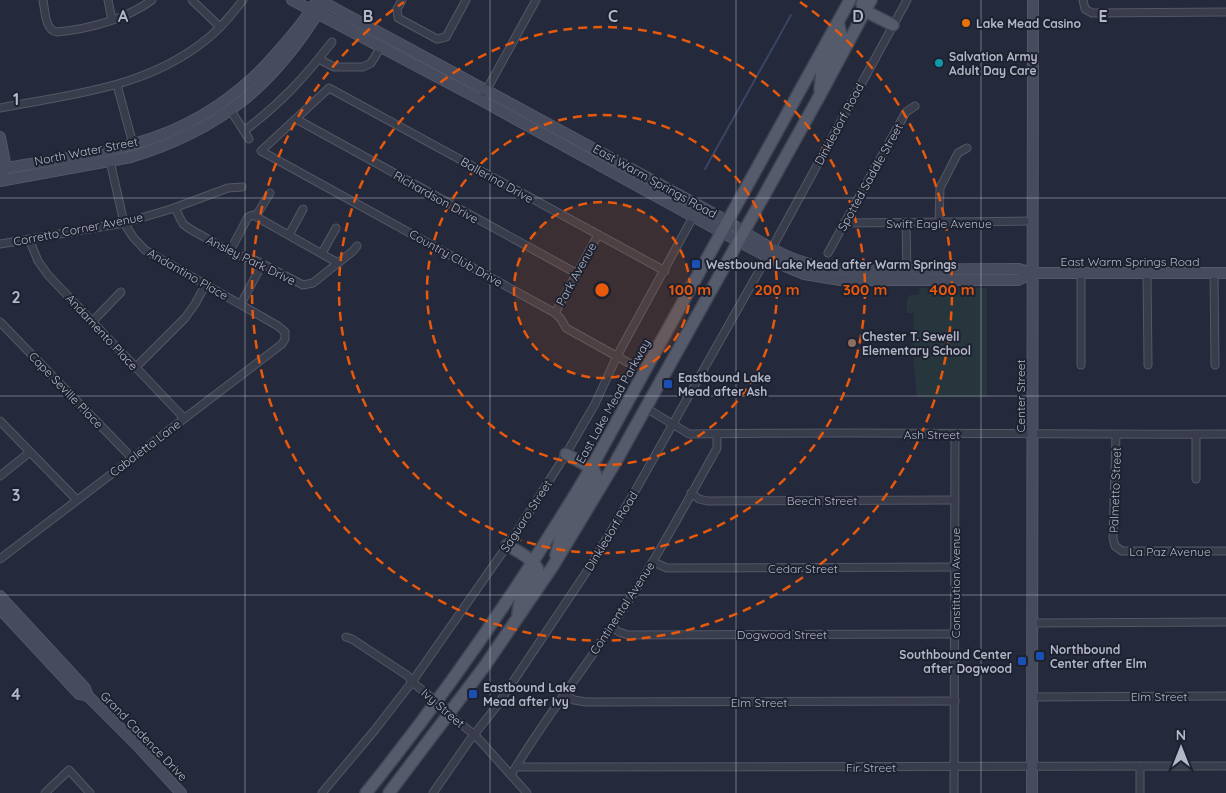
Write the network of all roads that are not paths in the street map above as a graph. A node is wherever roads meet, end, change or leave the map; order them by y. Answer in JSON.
{"nodes":[{"id":1,"x":43,"y":0,"type":"edge"},
{"id":2,"x":108,"y":0,"type":"edge"},
{"id":3,"x":152,"y":0,"type":"edge"},
{"id":4,"x":192,"y":0,"type":"edge"},
{"id":5,"x":243,"y":0,"type":"edge"},
{"id":6,"x":292,"y":0,"type":"edge"},
{"id":7,"x":402,"y":0,"type":"edge"},
{"id":8,"x":466,"y":0,"type":"edge"},
{"id":9,"x":536,"y":0,"type":"edge"},
{"id":10,"x":850,"y":0,"type":"edge"},
{"id":11,"x":871,"y":0,"type":"edge"},
{"id":12,"x":907,"y":0,"type":"edge"},
{"id":13,"x":1033,"y":0,"type":"edge"},
{"id":14,"x":1083,"y":0,"type":"edge"},
{"id":15,"x":322,"y":1,"type":"edge"},
{"id":16,"x":863,"y":6,"type":"edge"},
{"id":17,"x":314,"y":12,"type":"junction"},
{"id":18,"x":1226,"y":12,"type":"edge"},
{"id":19,"x":112,"y":20,"type":"junction"},
{"id":20,"x":838,"y":22,"type":"junction"},
{"id":21,"x":893,"y":26,"type":"junction"},
{"id":22,"x":220,"y":27,"type":"junction"},
{"id":23,"x":332,"y":42,"type":"dead end"},
{"id":24,"x":381,"y":47,"type":"junction"},
{"id":25,"x":319,"y":59,"type":"junction"},
{"id":26,"x":117,"y":85,"type":"junction"},
{"id":27,"x":487,"y":90,"type":"junction"},
{"id":28,"x":820,"y":95,"type":"junction"},
{"id":29,"x":481,"y":100,"type":"junction"},
{"id":30,"x":915,"y":106,"type":"dead end"},
{"id":31,"x":0,"y":108,"type":"edge"},
{"id":32,"x":231,"y":110,"type":"junction"},
{"id":33,"x":296,"y":119,"type":"junction"},
{"id":34,"x":244,"y":131,"type":"junction"},
{"id":35,"x":0,"y":137,"type":"edge"},
{"id":36,"x":249,"y":139,"type":"dead end"},
{"id":37,"x":577,"y":139,"type":"junction"},
{"id":38,"x":133,"y":144,"type":"junction"},
{"id":39,"x":967,"y":148,"type":"dead end"},
{"id":40,"x":570,"y":149,"type":"junction"},
{"id":41,"x":110,"y":161,"type":"junction"},
{"id":42,"x":2,"y":170,"type":"edge"},
{"id":43,"x":0,"y":181,"type":"edge"},
{"id":44,"x":242,"y":187,"type":"dead end"},
{"id":45,"x":270,"y":193,"type":"dead end"},
{"id":46,"x":175,"y":208,"type":"junction"},
{"id":47,"x":303,"y":209,"type":"dead end"},
{"id":48,"x":256,"y":216,"type":"junction"},
{"id":49,"x":693,"y":216,"type":"junction"},
{"id":50,"x":1033,"y":221,"type":"junction"},
{"id":51,"x":124,"y":223,"type":"junction"},
{"id":52,"x":844,"y":223,"type":"junction"},
{"id":53,"x":906,"y":223,"type":"junction"},
{"id":54,"x":939,"y":223,"type":"junction"},
{"id":55,"x":725,"y":227,"type":"junction"},
{"id":56,"x":336,"y":228,"type":"dead end"},
{"id":57,"x":289,"y":235,"type":"junction"},
{"id":58,"x":598,"y":235,"type":"junction"},
{"id":59,"x":741,"y":236,"type":"junction"},
{"id":60,"x":29,"y":239,"type":"junction"},
{"id":61,"x":0,"y":244,"type":"edge"},
{"id":62,"x":356,"y":246,"type":"dead end"},
{"id":63,"x":230,"y":251,"type":"junction"},
{"id":64,"x":770,"y":252,"type":"junction"},
{"id":65,"x":322,"y":253,"type":"junction"},
{"id":66,"x":828,"y":253,"type":"dead end"},
{"id":67,"x":338,"y":263,"type":"junction"},
{"id":68,"x":262,"y":264,"type":"junction"},
{"id":69,"x":907,"y":270,"type":"junction"},
{"id":70,"x":665,"y":271,"type":"junction"},
{"id":71,"x":576,"y":273,"type":"junction"},
{"id":72,"x":1033,"y":273,"type":"junction"},
{"id":73,"x":1148,"y":273,"type":"junction"},
{"id":74,"x":1214,"y":273,"type":"junction"},
{"id":75,"x":1226,"y":273,"type":"edge"},
{"id":76,"x":1080,"y":274,"type":"junction"},
{"id":77,"x":906,"y":281,"type":"junction"},
{"id":78,"x":206,"y":284,"type":"junction"},
{"id":79,"x":121,"y":292,"type":"dead end"},
{"id":80,"x":241,"y":304,"type":"junction"},
{"id":81,"x":555,"y":312,"type":"junction"},
{"id":82,"x":0,"y":322,"type":"edge"},
{"id":83,"x":92,"y":322,"type":"junction"},
{"id":84,"x":286,"y":335,"type":"joint"},
{"id":85,"x":617,"y":356,"type":"junction"},
{"id":86,"x":1081,"y":365,"type":"dead end"},
{"id":87,"x":1148,"y":365,"type":"dead end"},
{"id":88,"x":1215,"y":365,"type":"dead end"},
{"id":89,"x":135,"y":368,"type":"junction"},
{"id":90,"x":645,"y":372,"type":"junction"},
{"id":91,"x":646,"y":408,"type":"junction"},
{"id":92,"x":184,"y":418,"type":"junction"},
{"id":93,"x":0,"y":421,"type":"edge"},
{"id":94,"x":673,"y":425,"type":"junction"},
{"id":95,"x":1032,"y":433,"type":"junction"},
{"id":96,"x":717,"y":434,"type":"junction"},
{"id":97,"x":955,"y":434,"type":"junction"},
{"id":98,"x":1196,"y":434,"type":"junction"},
{"id":99,"x":1226,"y":434,"type":"edge"},
{"id":100,"x":1116,"y":435,"type":"junction"},
{"id":101,"x":30,"y":452,"type":"junction"},
{"id":102,"x":566,"y":454,"type":"junction"},
{"id":103,"x":132,"y":458,"type":"junction"},
{"id":104,"x":591,"y":468,"type":"junction"},
{"id":105,"x":0,"y":476,"type":"edge"},
{"id":106,"x":1196,"y":479,"type":"dead end"},
{"id":107,"x":691,"y":493,"type":"junction"},
{"id":108,"x":77,"y":500,"type":"junction"},
{"id":109,"x":955,"y":500,"type":"junction"},
{"id":110,"x":507,"y":545,"type":"junction"},
{"id":111,"x":1116,"y":546,"type":"joint"},
{"id":112,"x":1226,"y":551,"type":"edge"},
{"id":113,"x":0,"y":559,"type":"edge"},
{"id":114,"x":653,"y":562,"type":"junction"},
{"id":115,"x":533,"y":563,"type":"junction"},
{"id":116,"x":553,"y":566,"type":"junction"},
{"id":117,"x":955,"y":567,"type":"junction"},
{"id":118,"x":0,"y":596,"type":"edge"},
{"id":119,"x":0,"y":609,"type":"edge"},
{"id":120,"x":517,"y":619,"type":"junction"},
{"id":121,"x":1226,"y":622,"type":"edge"},
{"id":122,"x":1032,"y":623,"type":"junction"},
{"id":123,"x":612,"y":628,"type":"junction"},
{"id":124,"x":955,"y":634,"type":"junction"},
{"id":125,"x":346,"y":638,"type":"dead end"},
{"id":126,"x":412,"y":682,"type":"junction"},
{"id":127,"x":565,"y":694,"type":"junction"},
{"id":128,"x":88,"y":696,"type":"junction"},
{"id":129,"x":1226,"y":696,"type":"edge"},
{"id":130,"x":1032,"y":697,"type":"junction"},
{"id":131,"x":955,"y":701,"type":"junction"},
{"id":132,"x":437,"y":702,"type":"junction"},
{"id":133,"x":449,"y":715,"type":"junction"},
{"id":134,"x":475,"y":735,"type":"junction"},
{"id":135,"x":1032,"y":766,"type":"junction"},
{"id":136,"x":1140,"y":766,"type":"junction"},
{"id":137,"x":1226,"y":766,"type":"edge"},
{"id":138,"x":516,"y":767,"type":"junction"},
{"id":139,"x":955,"y":767,"type":"junction"},
{"id":140,"x":511,"y":775,"type":"junction"},
{"id":141,"x":45,"y":793,"type":"edge"},
{"id":142,"x":90,"y":793,"type":"edge"},
{"id":143,"x":182,"y":793,"type":"edge"},
{"id":144,"x":322,"y":793,"type":"edge"},
{"id":145,"x":366,"y":793,"type":"edge"},
{"id":146,"x":389,"y":793,"type":"edge"},
{"id":147,"x":433,"y":793,"type":"edge"},
{"id":148,"x":527,"y":793,"type":"edge"},
{"id":149,"x":954,"y":793,"type":"edge"},
{"id":150,"x":1032,"y":793,"type":"edge"},
{"id":151,"x":1140,"y":793,"type":"edge"}],
"edges":[{"from":1,"to":19,"type":"street"},
{"from":2,"to":19,"type":"street"},
{"from":3,"to":19,"type":"street"},
{"from":4,"to":22,"type":"street"},
{"from":5,"to":22,"type":"street"},
{"from":6,"to":17,"type":"main road","name":"East Warm Springs Road"},
{"from":7,"to":8,"type":"street"},
{"from":9,"to":27,"type":"street"},
{"from":10,"to":20,"type":"main road","name":"East Lake Mead Parkway"},
{"from":11,"to":16,"type":"main road"},
{"from":12,"to":21,"type":"street","name":"Dinkledorf Road"},
{"from":13,"to":50,"type":"main road","name":"Center Street"},
{"from":14,"to":18,"type":"street"},
{"from":15,"to":17,"type":"main road","name":"North Water Street"},
{"from":15,"to":27,"type":"main road","name":"East Warm Springs Road"},
{"from":16,"to":21,"type":"main road"},
{"from":16,"to":28,"type":"main road"},
{"from":17,"to":24,"type":"main road","name":"East Warm Springs Road"},
{"from":17,"to":32,"type":"main road","name":"North Water Street"},
{"from":17,"to":38,"type":"main road","name":"North Water Street"},
{"from":20,"to":28,"type":"main road"},
{"from":20,"to":55,"type":"main road","name":"East Lake Mead Parkway"},
{"from":21,"to":64,"type":"street","name":"Dinkledorf Road"},
{"from":22,"to":26,"type":"street"},
{"from":23,"to":25,"type":"street"},
{"from":24,"to":25,"type":"street"},
{"from":24,"to":29,"type":"main road","name":"East Warm Springs Road"},
{"from":25,"to":34,"type":"street"},
{"from":26,"to":31,"type":"street"},
{"from":26,"to":38,"type":"street"},
{"from":27,"to":29,"type":"street"},
{"from":27,"to":37,"type":"main road","name":"East Warm Springs Road"},
{"from":28,"to":59,"type":"main road"},
{"from":29,"to":40,"type":"main road","name":"East Warm Springs Road"},
{"from":30,"to":52,"type":"street","name":"Spotted Saddle Street"},
{"from":32,"to":34,"type":"street"},
{"from":32,"to":41,"type":"main road","name":"North Water Street"},
{"from":33,"to":58,"type":"street","name":"Ballerina Drive"},
{"from":33,"to":71,"type":"street","name":"Richardson Drive"},
{"from":33,"to":81,"type":"street","name":"Country Club Drive"},
{"from":34,"to":36,"type":"street"},
{"from":35,"to":42,"type":"main road"},
{"from":37,"to":40,"type":"main road"},
{"from":37,"to":55,"type":"main road","name":"East Warm Springs Road"},
{"from":38,"to":42,"type":"main road","name":"North Water Street"},
{"from":39,"to":54,"type":"street"},
{"from":40,"to":49,"type":"main road","name":"East Warm Springs Road"},
{"from":41,"to":43,"type":"main road","name":"North Water Street"},
{"from":41,"to":51,"type":"street","name":"Andantino Place"},
{"from":44,"to":46,"type":"street","name":"Corretto Corner Avenue"},
{"from":45,"to":48,"type":"street"},
{"from":46,"to":51,"type":"street","name":"Corretto Corner Avenue"},
{"from":46,"to":63,"type":"street","name":"Ansley Park Drive"},
{"from":47,"to":57,"type":"street"},
{"from":48,"to":57,"type":"street"},
{"from":48,"to":63,"type":"street"},
{"from":49,"to":55,"type":"main road","name":"East Warm Springs Road"},
{"from":49,"to":70,"type":"street","name":"Saguaro Street"},
{"from":50,"to":54,"type":"street","name":"Swift Eagle Avenue"},
{"from":50,"to":72,"type":"main road","name":"Center Street"},
{"from":51,"to":60,"type":"street","name":"Corretto Corner Avenue"},
{"from":51,"to":78,"type":"street","name":"Andantino Place"},
{"from":52,"to":53,"type":"street","name":"Swift Eagle Avenue"},
{"from":52,"to":66,"type":"street","name":"Spotted Saddle Street"},
{"from":53,"to":54,"type":"street","name":"Swift Eagle Avenue"},
{"from":53,"to":69,"type":"street"},
{"from":55,"to":59,"type":"main road","name":"East Warm Springs Road"},
{"from":55,"to":90,"type":"main road","name":"East Lake Mead Parkway"},
{"from":56,"to":65,"type":"street"},
{"from":57,"to":65,"type":"street"},
{"from":58,"to":70,"type":"street","name":"Ballerina Drive"},
{"from":58,"to":71,"type":"street","name":"Park Avenue"},
{"from":59,"to":64,"type":"main road","name":"East Warm Springs Road"},
{"from":59,"to":91,"type":"main road"},
{"from":60,"to":61,"type":"street","name":"Corretto Corner Avenue"},
{"from":60,"to":83,"type":"street","name":"Andamento Place"},
{"from":62,"to":67,"type":"street","name":"Ansley Park Drive"},
{"from":63,"to":68,"type":"street","name":"Ansley Park Drive"},
{"from":64,"to":69,"type":"main road","name":"East Warm Springs Road"},
{"from":64,"to":77,"type":"main road","name":"East Warm Springs Road"},
{"from":64,"to":94,"type":"street","name":"Dinkledorf Road"},
{"from":65,"to":67,"type":"street"},
{"from":67,"to":68,"type":"street","name":"Ansley Park Drive"},
{"from":68,"to":80,"type":"street"},
{"from":69,"to":72,"type":"main road","name":"East Warm Springs Road"},
{"from":69,"to":77,"type":"street"},
{"from":70,"to":85,"type":"street","name":"Saguaro Street"},
{"from":71,"to":81,"type":"street","name":"Park Avenue"},
{"from":72,"to":76,"type":"main road","name":"East Warm Springs Road"},
{"from":72,"to":77,"type":"main road","name":"East Warm Springs Road"},
{"from":72,"to":95,"type":"main road","name":"Center Street"},
{"from":73,"to":74,"type":"main road","name":"East Warm Springs Road"},
{"from":73,"to":76,"type":"main road","name":"East Warm Springs Road"},
{"from":73,"to":87,"type":"street"},
{"from":74,"to":75,"type":"main road","name":"East Warm Springs Road"},
{"from":74,"to":88,"type":"street"},
{"from":76,"to":86,"type":"street"},
{"from":78,"to":80,"type":"street","name":"Andantino Place"},
{"from":78,"to":89,"type":"street"},
{"from":79,"to":83,"type":"street"},
{"from":80,"to":84,"type":"street","name":"Andantino Place"},
{"from":81,"to":85,"type":"street","name":"Country Club Drive"},
{"from":82,"to":103,"type":"street","name":"Cape Seville Place"},
{"from":83,"to":89,"type":"street","name":"Andamento Place"},
{"from":84,"to":92,"type":"street","name":"Cabaletta Lane"},
{"from":85,"to":90,"type":"street","name":"Country Club Drive"},
{"from":85,"to":102,"type":"street","name":"Saguaro Street"},
{"from":89,"to":92,"type":"street","name":"Andamento Place"},
{"from":90,"to":104,"type":"main road","name":"East Lake Mead Parkway"},
{"from":91,"to":94,"type":"street","name":"Ash Street"},
{"from":91,"to":116,"type":"main road"},
{"from":92,"to":103,"type":"street","name":"Cabaletta Lane"},
{"from":93,"to":101,"type":"street"},
{"from":94,"to":96,"type":"street","name":"Ash Street"},
{"from":94,"to":134,"type":"street","name":"Dinkledorf Road"},
{"from":95,"to":97,"type":"street","name":"Ash Street"},
{"from":95,"to":100,"type":"street","name":"Ash Street"},
{"from":95,"to":122,"type":"main road","name":"Center Street"},
{"from":96,"to":97,"type":"street","name":"Ash Street"},
{"from":96,"to":107,"type":"street","name":"Continental Avenue"},
{"from":97,"to":109,"type":"street","name":"Constitution Avenue"},
{"from":98,"to":99,"type":"street","name":"Ash Street"},
{"from":98,"to":100,"type":"street","name":"Ash Street"},
{"from":98,"to":106,"type":"street"},
{"from":100,"to":111,"type":"street","name":"Palmetto Street"},
{"from":101,"to":105,"type":"street"},
{"from":101,"to":108,"type":"street"},
{"from":102,"to":104,"type":"main road"},
{"from":102,"to":110,"type":"street","name":"Saguaro Street"},
{"from":103,"to":108,"type":"street","name":"Cabaletta Lane"},
{"from":104,"to":115,"type":"main road","name":"East Lake Mead Parkway"},
{"from":104,"to":116,"type":"main road"},
{"from":107,"to":109,"type":"street","name":"Beech Street"},
{"from":107,"to":114,"type":"street","name":"Continental Avenue"},
{"from":108,"to":113,"type":"street","name":"Cabaletta Lane"},
{"from":109,"to":117,"type":"street","name":"Constitution Avenue"},
{"from":110,"to":115,"type":"main road"},
{"from":110,"to":126,"type":"street","name":"Saguaro Street"},
{"from":111,"to":112,"type":"street","name":"La Paz Avenue"},
{"from":114,"to":117,"type":"street","name":"Cedar Street"},
{"from":114,"to":123,"type":"street","name":"Continental Avenue"},
{"from":115,"to":120,"type":"main road"},
{"from":115,"to":132,"type":"main road","name":"East Lake Mead Parkway"},
{"from":116,"to":120,"type":"main road"},
{"from":117,"to":124,"type":"street","name":"Constitution Avenue"},
{"from":118,"to":128,"type":"main road","name":"Grand Cadence Drive"},
{"from":119,"to":128,"type":"main road","name":"Grand Cadence Drive"},
{"from":120,"to":133,"type":"main road"},
{"from":121,"to":122,"type":"street"},
{"from":122,"to":130,"type":"main road","name":"Center Street"},
{"from":123,"to":124,"type":"street","name":"Dogwood Street"},
{"from":123,"to":127,"type":"street","name":"Continental Avenue"},
{"from":124,"to":131,"type":"street","name":"Constitution Avenue"},
{"from":125,"to":126,"type":"street","name":"Ivy Street"},
{"from":126,"to":132,"type":"street","name":"Ivy Street"},
{"from":126,"to":144,"type":"street","name":"Saguaro Street"},
{"from":127,"to":131,"type":"street","name":"Elm Street"},
{"from":127,"to":138,"type":"street","name":"Continental Avenue"},
{"from":128,"to":143,"type":"main road","name":"Grand Cadence Drive"},
{"from":129,"to":130,"type":"street","name":"Elm Street"},
{"from":130,"to":135,"type":"main road","name":"Center Street"},
{"from":131,"to":139,"type":"street","name":"Constitution Avenue"},
{"from":132,"to":133,"type":"street","name":"Ivy Street"},
{"from":132,"to":145,"type":"main road","name":"East Lake Mead Parkway"},
{"from":133,"to":134,"type":"street","name":"Ivy Street"},
{"from":133,"to":146,"type":"main road"},
{"from":134,"to":140,"type":"street","name":"Ivy Street"},
{"from":134,"to":147,"type":"street","name":"Dinkledorf Road"},
{"from":135,"to":136,"type":"street","name":"Fir Street"},
{"from":135,"to":139,"type":"street","name":"Fir Street"},
{"from":135,"to":150,"type":"main road","name":"Center Street"},
{"from":136,"to":137,"type":"street","name":"Fir Street"},
{"from":136,"to":151,"type":"street"},
{"from":138,"to":139,"type":"street","name":"Fir Street"},
{"from":138,"to":140,"type":"street","name":"Continental Avenue"},
{"from":139,"to":149,"type":"street","name":"Constitution Avenue"},
{"from":140,"to":148,"type":"street","name":"Ivy Street"},
{"from":141,"to":142,"type":"street"}]}
